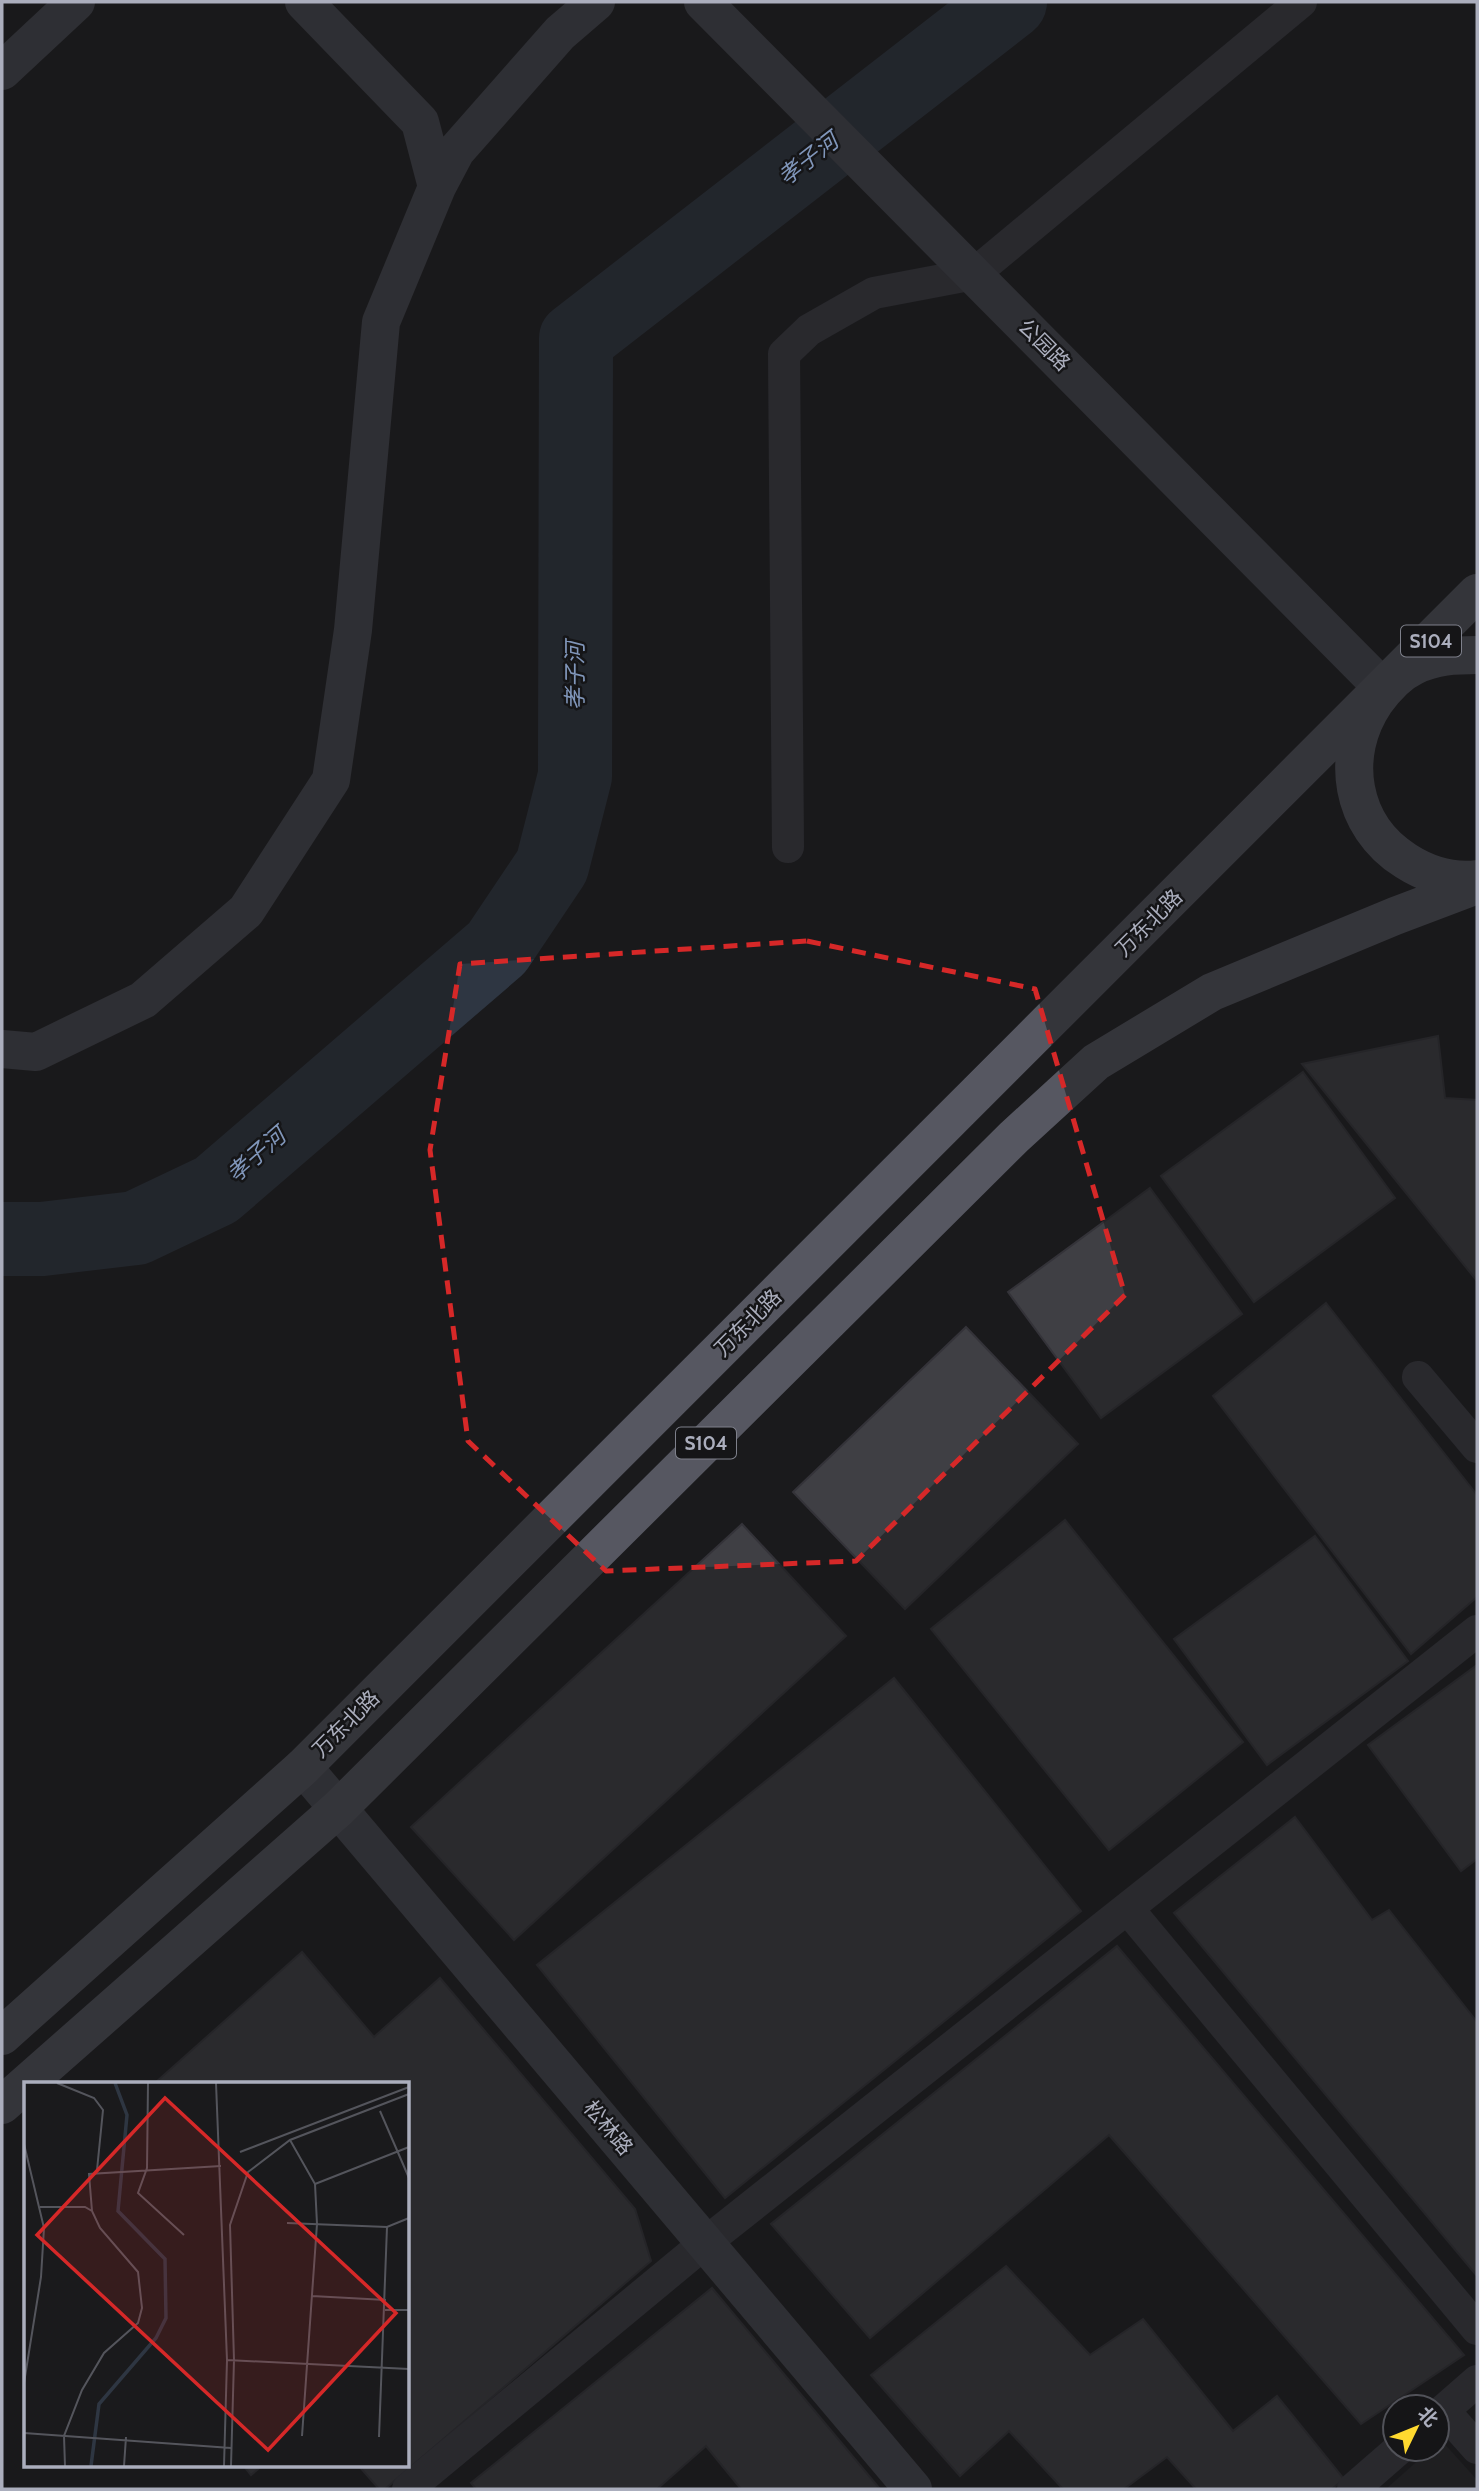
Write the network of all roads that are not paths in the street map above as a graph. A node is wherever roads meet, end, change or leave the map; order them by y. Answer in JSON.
{"nodes":[{"id":1,"x":76,"y":2,"type":"edge"},
{"id":2,"x":304,"y":2,"type":"edge"},
{"id":3,"x":596,"y":2,"type":"edge"},
{"id":4,"x":703,"y":2,"type":"edge"},
{"id":5,"x":1301,"y":2,"type":"edge"},
{"id":6,"x":2,"y":71,"type":"edge"},
{"id":7,"x":437,"y":187,"type":"junction"},
{"id":8,"x":974,"y":274,"type":"junction"},
{"id":9,"x":1477,"y":593,"type":"edge"},
{"id":10,"x":1477,"y":654,"type":"edge"},
{"id":11,"x":1384,"y":688,"type":"junction"},
{"id":12,"x":788,"y":847,"type":"dead end"},
{"id":13,"x":1477,"y":879,"type":"edge"},
{"id":14,"x":1477,"y":885,"type":"edge"},
{"id":15,"x":2,"y":1049,"type":"edge"},
{"id":16,"x":1418,"y":1377,"type":"dead end"},
{"id":17,"x":1477,"y":1447,"type":"edge"},
{"id":18,"x":1477,"y":1631,"type":"edge"},
{"id":19,"x":303,"y":1767,"type":"junction"},
{"id":20,"x":338,"y":1809,"type":"junction"},
{"id":21,"x":1128,"y":1909,"type":"junction"},
{"id":22,"x":2,"y":2036,"type":"edge"},
{"id":23,"x":28,"y":2082,"type":"edge"},
{"id":24,"x":24,"y":2086,"type":"edge"},
{"id":25,"x":2,"y":2105,"type":"edge"},
{"id":26,"x":705,"y":2244,"type":"junction"},
{"id":27,"x":1477,"y":2329,"type":"edge"},
{"id":28,"x":1477,"y":2381,"type":"edge"},
{"id":29,"x":1451,"y":2403,"type":"edge"},
{"id":30,"x":1451,"y":2423,"type":"edge"},
{"id":31,"x":1477,"y":2448,"type":"edge"},
{"id":32,"x":1383,"y":2463,"type":"edge"},
{"id":33,"x":408,"y":2489,"type":"edge"},
{"id":34,"x":913,"y":2489,"type":"edge"},
{"id":35,"x":1353,"y":2489,"type":"edge"}],
"edges":[{"from":1,"to":6,"type":"street"},
{"from":2,"to":7,"type":"street"},
{"from":3,"to":7,"type":"street"},
{"from":4,"to":8,"type":"street","name":"公园路"},
{"from":5,"to":8,"type":"street"},
{"from":7,"to":15,"type":"street"},
{"from":8,"to":11,"type":"street","name":"公园路"},
{"from":8,"to":12,"type":"street"},
{"from":9,"to":11,"type":"main road","name":"万东北路","number":"S104"},
{"from":10,"to":11,"type":"main road"},
{"from":11,"to":13,"type":"main road"},
{"from":11,"to":19,"type":"main road","name":"万东北路","number":"S104"},
{"from":14,"to":20,"type":"main road","number":"S104"},
{"from":16,"to":17,"type":"street"},
{"from":18,"to":21,"type":"street"},
{"from":19,"to":20,"type":"street","name":"松林路"},
{"from":19,"to":22,"type":"main road","name":"万东北路","number":"S104"},
{"from":20,"to":23,"type":"main road","number":"S104"},
{"from":20,"to":26,"type":"street","name":"松林路"},
{"from":21,"to":26,"type":"street"},
{"from":21,"to":27,"type":"street"},
{"from":24,"to":25,"type":"main road","number":"S104"},
{"from":26,"to":33,"type":"street"},
{"from":26,"to":34,"type":"street","name":"松林路"},
{"from":28,"to":29,"type":"street"},
{"from":30,"to":31,"type":"street"},
{"from":32,"to":35,"type":"street"}]}
